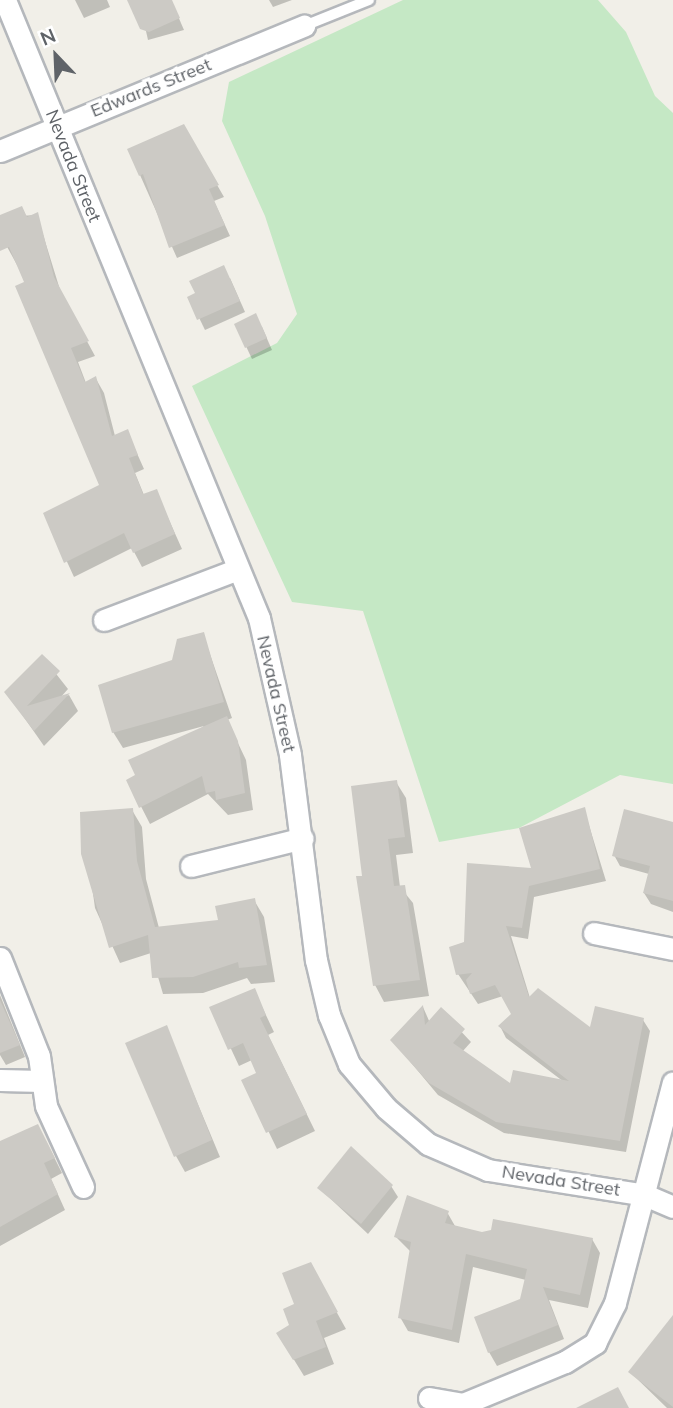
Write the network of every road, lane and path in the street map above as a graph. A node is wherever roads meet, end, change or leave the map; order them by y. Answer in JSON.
{"nodes":[{"id":1,"x":5,"y":0,"type":"edge"},
{"id":2,"x":369,"y":0,"type":"edge"},
{"id":3,"x":303,"y":26,"type":"joint"},
{"id":4,"x":57,"y":126,"type":"junction"},
{"id":5,"x":0,"y":151,"type":"edge"},
{"id":6,"x":238,"y":569,"type":"junction"},
{"id":7,"x":104,"y":620,"type":"dead end"},
{"id":8,"x":303,"y":838,"type":"junction"},
{"id":9,"x":191,"y":866,"type":"dead end"},
{"id":10,"x":594,"y":933,"type":"dead end"},
{"id":11,"x":673,"y":949,"type":"edge"},
{"id":12,"x":0,"y":958,"type":"edge"},
{"id":13,"x":0,"y":1080,"type":"edge"},
{"id":14,"x":42,"y":1081,"type":"junction"},
{"id":15,"x":673,"y":1082,"type":"edge"},
{"id":16,"x":83,"y":1187,"type":"dead end"},
{"id":17,"x":645,"y":1195,"type":"junction"},
{"id":18,"x":673,"y":1207,"type":"edge"},
{"id":19,"x":429,"y":1398,"type":"dead end"}],
"edges":[{"from":1,"to":4,"type":"street","name":"Nevada Street"},
{"from":2,"to":3,"type":"lane"},
{"from":3,"to":4,"type":"street","name":"Edwards Street"},
{"from":4,"to":5,"type":"street","name":"Edwards Street"},
{"from":4,"to":6,"type":"street","name":"Nevada Street"},
{"from":6,"to":7,"type":"street"},
{"from":6,"to":8,"type":"street","name":"Nevada Street"},
{"from":8,"to":9,"type":"street"},
{"from":8,"to":17,"type":"street","name":"Nevada Street"},
{"from":10,"to":11,"type":"street"},
{"from":12,"to":14,"type":"street"},
{"from":13,"to":14,"type":"street"},
{"from":14,"to":16,"type":"street"},
{"from":15,"to":17,"type":"street"},
{"from":17,"to":18,"type":"street","name":"Nevada Street"},
{"from":17,"to":19,"type":"street"}]}
